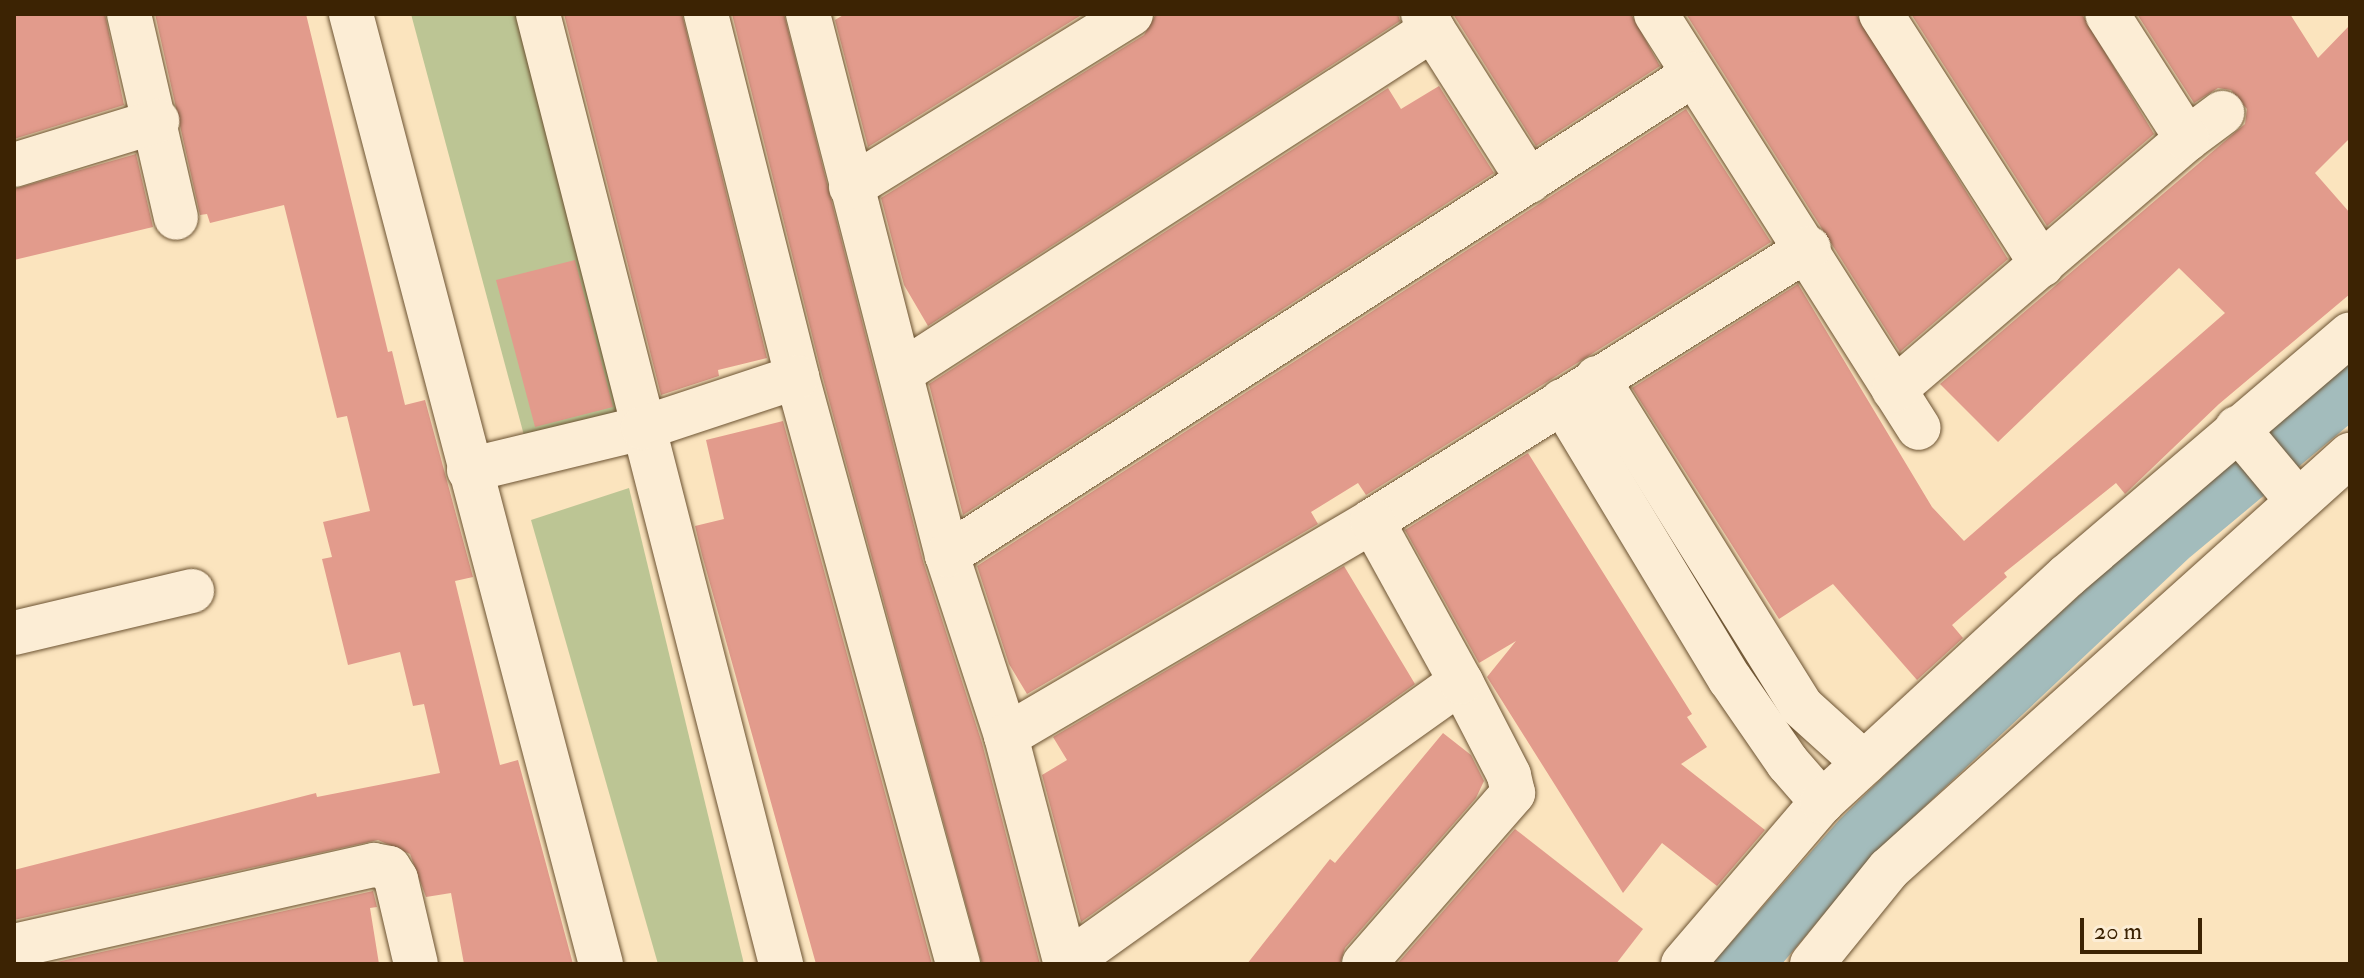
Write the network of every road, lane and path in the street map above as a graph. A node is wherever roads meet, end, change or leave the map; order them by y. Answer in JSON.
{"nodes":[{"id":1,"x":129,"y":14,"type":"edge"},
{"id":2,"x":351,"y":14,"type":"edge"},
{"id":3,"x":538,"y":14,"type":"edge"},
{"id":4,"x":706,"y":14,"type":"edge"},
{"id":5,"x":808,"y":14,"type":"edge"},
{"id":6,"x":1131,"y":14,"type":"edge"},
{"id":7,"x":1656,"y":14,"type":"edge"},
{"id":8,"x":1881,"y":14,"type":"edge"},
{"id":9,"x":2107,"y":14,"type":"edge"},
{"id":10,"x":1428,"y":22,"type":"edge"},
{"id":11,"x":1694,"y":74,"type":"junction"},
{"id":12,"x":2222,"y":113,"type":"dead end"},
{"id":13,"x":157,"y":121,"type":"junction"},
{"id":14,"x":2187,"y":139,"type":"junction"},
{"id":15,"x":14,"y":165,"type":"edge"},
{"id":16,"x":1529,"y":181,"type":"junction"},
{"id":17,"x":851,"y":187,"type":"junction"},
{"id":18,"x":176,"y":218,"type":"dead end"},
{"id":19,"x":1809,"y":248,"type":"junction"},
{"id":20,"x":2042,"y":265,"type":"junction"},
{"id":21,"x":2350,"y":334,"type":"edge"},
{"id":22,"x":902,"y":372,"type":"junction"},
{"id":23,"x":797,"y":377,"type":"junction"},
{"id":24,"x":1580,"y":390,"type":"junction"},
{"id":25,"x":1894,"y":390,"type":"junction"},
{"id":26,"x":643,"y":428,"type":"junction"},
{"id":27,"x":1919,"y":428,"type":"dead end"},
{"id":28,"x":2243,"y":436,"type":"junction"},
{"id":29,"x":2350,"y":455,"type":"edge"},
{"id":30,"x":469,"y":470,"type":"junction"},
{"id":31,"x":2290,"y":492,"type":"junction"},
{"id":32,"x":1372,"y":521,"type":"junction"},
{"id":33,"x":947,"y":555,"type":"junction"},
{"id":34,"x":192,"y":591,"type":"dead end"},
{"id":35,"x":14,"y":633,"type":"edge"},
{"id":36,"x":1461,"y":682,"type":"junction"},
{"id":37,"x":1006,"y":736,"type":"junction"},
{"id":38,"x":1864,"y":763,"type":"junction"},
{"id":39,"x":1822,"y":802,"type":"junction"},
{"id":40,"x":14,"y":946,"type":"edge"},
{"id":41,"x":416,"y":964,"type":"edge"},
{"id":42,"x":601,"y":964,"type":"edge"},
{"id":43,"x":781,"y":964,"type":"edge"},
{"id":44,"x":958,"y":964,"type":"edge"},
{"id":45,"x":1066,"y":964,"type":"edge"},
{"id":46,"x":1364,"y":964,"type":"edge"},
{"id":47,"x":1683,"y":964,"type":"edge"},
{"id":48,"x":1812,"y":964,"type":"edge"}],
"edges":[{"from":1,"to":13,"type":"street"},
{"from":2,"to":30,"type":"street"},
{"from":3,"to":26,"type":"street"},
{"from":4,"to":23,"type":"street"},
{"from":5,"to":17,"type":"street"},
{"from":6,"to":17,"type":"street"},
{"from":7,"to":11,"type":"street"},
{"from":8,"to":20,"type":"street"},
{"from":9,"to":14,"type":"street"},
{"from":10,"to":16,"type":"street"},
{"from":10,"to":22,"type":"street"},
{"from":11,"to":16,"type":"street"},
{"from":11,"to":19,"type":"street"},
{"from":12,"to":14,"type":"street"},
{"from":13,"to":15,"type":"street"},
{"from":13,"to":18,"type":"street"},
{"from":14,"to":20,"type":"street"},
{"from":16,"to":33,"type":"street"},
{"from":17,"to":22,"type":"street"},
{"from":19,"to":24,"type":"street"},
{"from":19,"to":25,"type":"street"},
{"from":20,"to":25,"type":"street"},
{"from":21,"to":28,"type":"street"},
{"from":22,"to":33,"type":"street"},
{"from":23,"to":26,"type":"street"},
{"from":23,"to":44,"type":"street"},
{"from":24,"to":32,"type":"street"},
{"from":24,"to":38,"type":"street"},
{"from":24,"to":39,"type":"street"},
{"from":25,"to":27,"type":"street"},
{"from":26,"to":30,"type":"street"},
{"from":26,"to":43,"type":"street"},
{"from":28,"to":31,"type":"street"},
{"from":28,"to":38,"type":"street"},
{"from":29,"to":31,"type":"street"},
{"from":30,"to":42,"type":"street"},
{"from":31,"to":48,"type":"street"},
{"from":32,"to":36,"type":"street"},
{"from":32,"to":37,"type":"street"},
{"from":33,"to":37,"type":"street"},
{"from":34,"to":35,"type":"street"},
{"from":36,"to":45,"type":"street"},
{"from":36,"to":46,"type":"street"},
{"from":37,"to":45,"type":"street"},
{"from":38,"to":39,"type":"street"},
{"from":39,"to":47,"type":"street"},
{"from":40,"to":41,"type":"street"}]}
